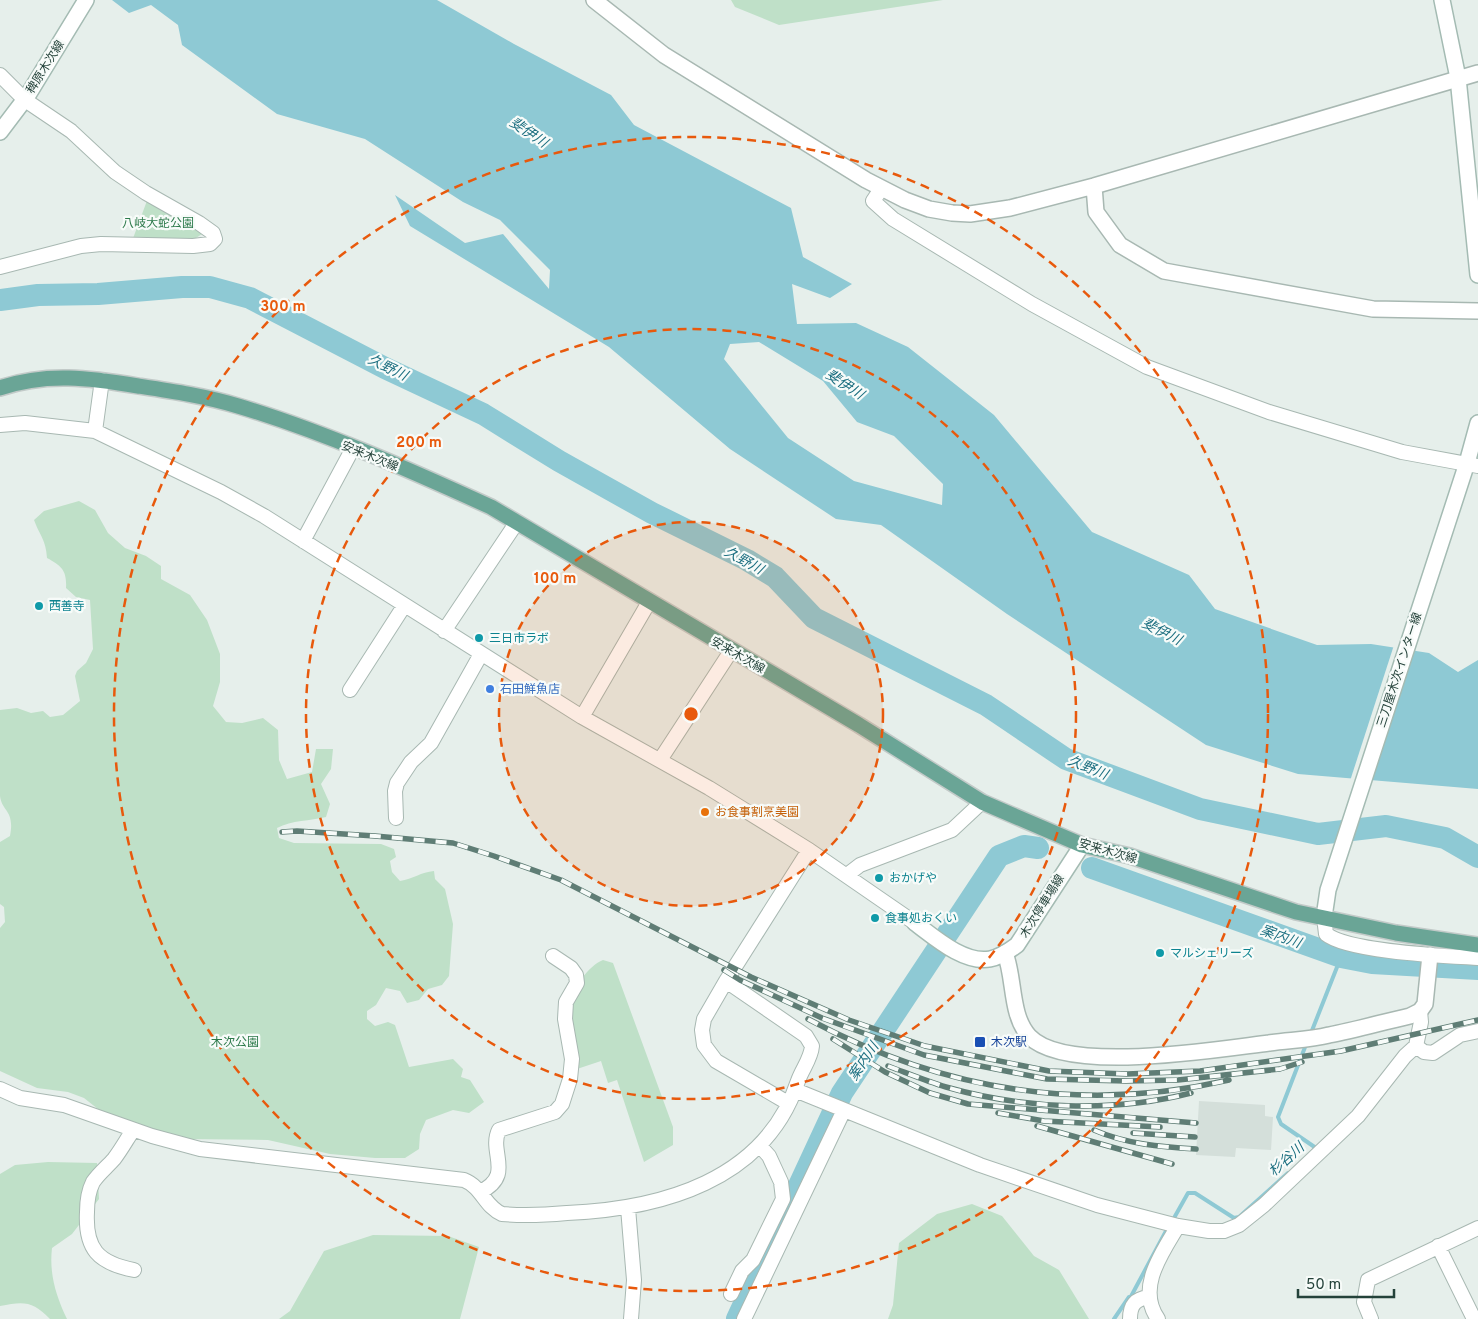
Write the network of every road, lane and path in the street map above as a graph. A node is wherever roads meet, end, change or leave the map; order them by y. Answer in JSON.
{"nodes":[{"id":1,"x":86,"y":0,"type":"edge"},
{"id":2,"x":594,"y":0,"type":"edge"},
{"id":3,"x":1442,"y":0,"type":"edge"},
{"id":4,"x":1478,"y":73,"type":"edge"},
{"id":5,"x":0,"y":75,"type":"edge"},
{"id":6,"x":1458,"y":78,"type":"junction"},
{"id":7,"x":26,"y":97,"type":"junction"},
{"id":8,"x":0,"y":132,"type":"edge"},
{"id":9,"x":1094,"y":186,"type":"junction"},
{"id":10,"x":881,"y":188,"type":"junction"},
{"id":11,"x":0,"y":267,"type":"edge"},
{"id":12,"x":1478,"y":275,"type":"edge"},
{"id":13,"x":1478,"y":311,"type":"edge"},
{"id":14,"x":102,"y":380,"type":"junction"},
{"id":15,"x":0,"y":388,"type":"edge"},
{"id":16,"x":1478,"y":423,"type":"edge"},
{"id":17,"x":0,"y":425,"type":"edge"},
{"id":18,"x":95,"y":431,"type":"junction"},
{"id":19,"x":353,"y":448,"type":"junction"},
{"id":20,"x":1472,"y":465,"type":"edge"},
{"id":21,"x":517,"y":522,"type":"junction"},
{"id":22,"x":304,"y":541,"type":"junction"},
{"id":23,"x":649,"y":602,"type":"junction"},
{"id":24,"x":404,"y":606,"type":"junction"},
{"id":25,"x":444,"y":631,"type":"junction"},
{"id":26,"x":731,"y":651,"type":"junction"},
{"id":27,"x":481,"y":654,"type":"junction"},
{"id":28,"x":350,"y":690,"type":"dead end"},
{"id":29,"x":582,"y":717,"type":"junction"},
{"id":30,"x":660,"y":760,"type":"junction"},
{"id":31,"x":982,"y":802,"type":"junction"},
{"id":32,"x":396,"y":818,"type":"dead end"},
{"id":33,"x":1082,"y":845,"type":"junction"},
{"id":34,"x":808,"y":850,"type":"junction"},
{"id":35,"x":847,"y":875,"type":"junction"},
{"id":36,"x":1324,"y":917,"type":"junction"},
{"id":37,"x":915,"y":923,"type":"joint"},
{"id":38,"x":1478,"y":945,"type":"edge"},
{"id":39,"x":1005,"y":953,"type":"junction"},
{"id":40,"x":553,"y":956,"type":"dead end"},
{"id":41,"x":1478,"y":958,"type":"edge"},
{"id":42,"x":1429,"y":964,"type":"junction"},
{"id":43,"x":726,"y":981,"type":"junction"},
{"id":44,"x":1420,"y":1011,"type":"junction"},
{"id":45,"x":1478,"y":1031,"type":"edge"},
{"id":46,"x":1416,"y":1046,"type":"junction"},
{"id":47,"x":0,"y":1089,"type":"edge"},
{"id":48,"x":795,"y":1090,"type":"junction"},
{"id":49,"x":788,"y":1104,"type":"junction"},
{"id":50,"x":839,"y":1107,"type":"junction"},
{"id":51,"x":134,"y":1130,"type":"junction"},
{"id":52,"x":760,"y":1146,"type":"junction"},
{"id":53,"x":480,"y":1192,"type":"junction"},
{"id":54,"x":628,"y":1208,"type":"junction"},
{"id":55,"x":787,"y":1210,"type":"junction"},
{"id":56,"x":1178,"y":1226,"type":"junction"},
{"id":57,"x":1478,"y":1228,"type":"edge"},
{"id":58,"x":1438,"y":1246,"type":"junction"},
{"id":59,"x":134,"y":1270,"type":"dead end"},
{"id":60,"x":731,"y":1294,"type":"dead end"},
{"id":61,"x":1149,"y":1297,"type":"junction"},
{"id":62,"x":631,"y":1319,"type":"edge"},
{"id":63,"x":744,"y":1319,"type":"edge"},
{"id":64,"x":1130,"y":1319,"type":"edge"},
{"id":65,"x":1158,"y":1319,"type":"edge"},
{"id":66,"x":1371,"y":1319,"type":"edge"},
{"id":67,"x":1474,"y":1319,"type":"edge"}],
"edges":[{"from":1,"to":7,"type":"street","name":"稗原木次線"},
{"from":2,"to":10,"type":"street"},
{"from":3,"to":6,"type":"street"},
{"from":4,"to":6,"type":"street"},
{"from":5,"to":7,"type":"street"},
{"from":6,"to":9,"type":"street"},
{"from":6,"to":12,"type":"street"},
{"from":7,"to":8,"type":"street","name":"稗原木次線"},
{"from":7,"to":11,"type":"street"},
{"from":9,"to":10,"type":"street"},
{"from":9,"to":13,"type":"street"},
{"from":10,"to":20,"type":"street"},
{"from":14,"to":15,"type":"main road","name":"安来木次線"},
{"from":14,"to":18,"type":"street"},
{"from":14,"to":19,"type":"main road","name":"安来木次線"},
{"from":16,"to":20,"type":"street","name":"三刀屋木次インター線"},
{"from":17,"to":18,"type":"street"},
{"from":18,"to":22,"type":"street"},
{"from":19,"to":21,"type":"main road","name":"安来木次線"},
{"from":19,"to":22,"type":"street"},
{"from":20,"to":36,"type":"street","name":"三刀屋木次インター線"},
{"from":21,"to":23,"type":"main road","name":"安来木次線"},
{"from":21,"to":25,"type":"street"},
{"from":22,"to":24,"type":"street"},
{"from":23,"to":26,"type":"main road","name":"安来木次線"},
{"from":23,"to":29,"type":"street"},
{"from":24,"to":25,"type":"street"},
{"from":24,"to":28,"type":"street"},
{"from":25,"to":27,"type":"street"},
{"from":26,"to":30,"type":"street"},
{"from":26,"to":31,"type":"main road","name":"安来木次線"},
{"from":27,"to":29,"type":"street"},
{"from":27,"to":32,"type":"street"},
{"from":29,"to":30,"type":"street"},
{"from":30,"to":34,"type":"street"},
{"from":31,"to":33,"type":"main road","name":"安来木次線"},
{"from":31,"to":35,"type":"street"},
{"from":33,"to":36,"type":"main road","name":"安来木次線"},
{"from":33,"to":39,"type":"street","name":"木次停車場線"},
{"from":34,"to":35,"type":"street"},
{"from":34,"to":43,"type":"street"},
{"from":35,"to":37,"type":"street"},
{"from":36,"to":38,"type":"main road","name":"安来木次線"},
{"from":36,"to":42,"type":"street"},
{"from":37,"to":39,"type":"street","name":"木次停車場線"},
{"from":39,"to":44,"type":"street"},
{"from":40,"to":53,"type":"street"},
{"from":41,"to":42,"type":"street"},
{"from":42,"to":44,"type":"street"},
{"from":43,"to":48,"type":"street"},
{"from":43,"to":49,"type":"street"},
{"from":44,"to":46,"type":"street"},
{"from":45,"to":46,"type":"street"},
{"from":46,"to":56,"type":"street"},
{"from":47,"to":51,"type":"street"},
{"from":48,"to":49,"type":"street"},
{"from":48,"to":50,"type":"street"},
{"from":49,"to":52,"type":"street"},
{"from":50,"to":55,"type":"street"},
{"from":50,"to":56,"type":"street"},
{"from":51,"to":53,"type":"street"},
{"from":51,"to":59,"type":"street"},
{"from":52,"to":54,"type":"street"},
{"from":52,"to":55,"type":"street"},
{"from":53,"to":54,"type":"street"},
{"from":54,"to":62,"type":"street"},
{"from":55,"to":60,"type":"street"},
{"from":55,"to":63,"type":"street"},
{"from":56,"to":61,"type":"street"},
{"from":57,"to":58,"type":"street"},
{"from":58,"to":66,"type":"street"},
{"from":58,"to":67,"type":"street"},
{"from":61,"to":64,"type":"street"},
{"from":61,"to":65,"type":"street"}]}
